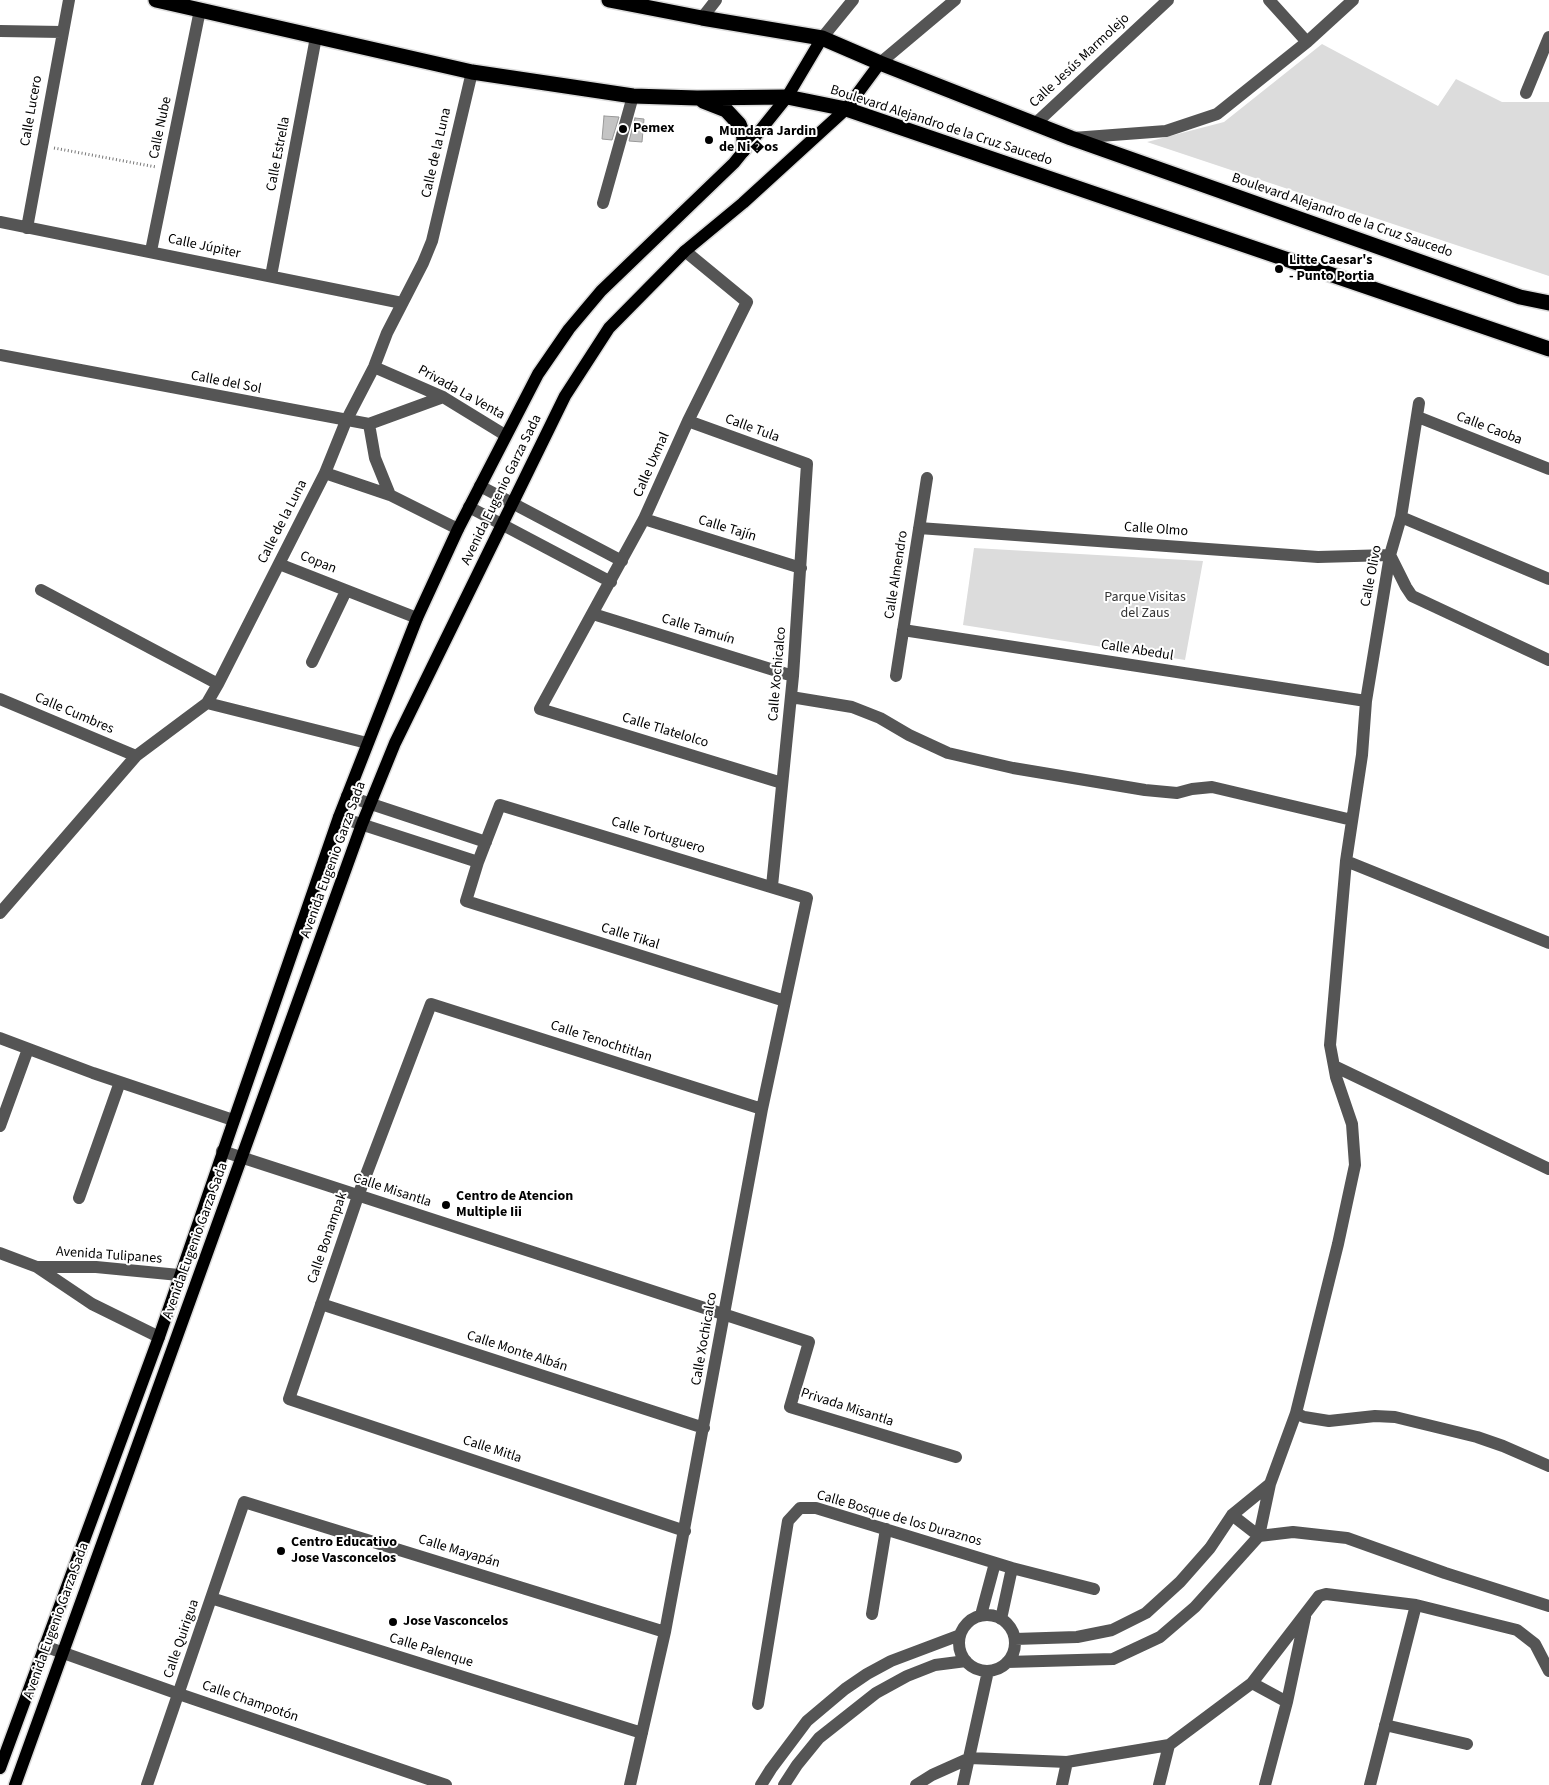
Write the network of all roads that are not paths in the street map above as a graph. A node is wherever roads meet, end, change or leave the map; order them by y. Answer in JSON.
{"nodes":[{"id":1,"x":69,"y":0,"type":"edge"},
{"id":2,"x":156,"y":0,"type":"edge"},
{"id":3,"x":609,"y":0,"type":"edge"},
{"id":4,"x":716,"y":0,"type":"edge"},
{"id":5,"x":853,"y":0,"type":"edge"},
{"id":6,"x":955,"y":0,"type":"edge"},
{"id":7,"x":1168,"y":0,"type":"edge"},
{"id":8,"x":1268,"y":0,"type":"edge"},
{"id":9,"x":1353,"y":0,"type":"edge"},
{"id":10,"x":200,"y":10,"type":"junction"},
{"id":11,"x":702,"y":18,"type":"junction"},
{"id":12,"x":0,"y":31,"type":"edge"},
{"id":13,"x":62,"y":32,"type":"junction"},
{"id":14,"x":316,"y":37,"type":"junction"},
{"id":15,"x":1549,"y":37,"type":"edge"},
{"id":16,"x":822,"y":38,"type":"junction"},
{"id":17,"x":1307,"y":42,"type":"junction"},
{"id":18,"x":880,"y":63,"type":"junction"},
{"id":19,"x":472,"y":72,"type":"junction"},
{"id":20,"x":1526,"y":94,"type":"dead end"},
{"id":21,"x":632,"y":96,"type":"junction"},
{"id":22,"x":787,"y":96,"type":"junction"},
{"id":23,"x":697,"y":98,"type":"junction"},
{"id":24,"x":846,"y":109,"type":"junction"},
{"id":25,"x":1035,"y":124,"type":"junction"},
{"id":26,"x":1071,"y":138,"type":"junction"},
{"id":27,"x":743,"y":150,"type":"junction"},
{"id":28,"x":603,"y":203,"type":"dead end"},
{"id":29,"x":0,"y":222,"type":"edge"},
{"id":30,"x":27,"y":228,"type":"junction"},
{"id":31,"x":685,"y":250,"type":"junction"},
{"id":32,"x":151,"y":251,"type":"junction"},
{"id":33,"x":270,"y":276,"type":"junction"},
{"id":34,"x":1520,"y":297,"type":"junction"},
{"id":35,"x":402,"y":302,"type":"junction"},
{"id":36,"x":1549,"y":303,"type":"edge"},
{"id":37,"x":1549,"y":307,"type":"edge"},
{"id":38,"x":1549,"y":349,"type":"edge"},
{"id":39,"x":0,"y":355,"type":"edge"},
{"id":40,"x":374,"y":367,"type":"junction"},
{"id":41,"x":443,"y":397,"type":"junction"},
{"id":42,"x":1419,"y":404,"type":"dead end"},
{"id":43,"x":1418,"y":417,"type":"junction"},
{"id":44,"x":346,"y":421,"type":"junction"},
{"id":45,"x":688,"y":421,"type":"junction"},
{"id":46,"x":369,"y":424,"type":"junction"},
{"id":47,"x":506,"y":435,"type":"junction"},
{"id":48,"x":807,"y":464,"type":"joint"},
{"id":49,"x":1549,"y":469,"type":"edge"},
{"id":50,"x":325,"y":473,"type":"junction"},
{"id":51,"x":927,"y":478,"type":"dead end"},
{"id":52,"x":480,"y":486,"type":"junction"},
{"id":53,"x":390,"y":495,"type":"junction"},
{"id":54,"x":512,"y":504,"type":"junction"},
{"id":55,"x":469,"y":507,"type":"junction"},
{"id":56,"x":1400,"y":517,"type":"junction"},
{"id":57,"x":644,"y":520,"type":"junction"},
{"id":58,"x":502,"y":525,"type":"junction"},
{"id":59,"x":458,"y":528,"type":"junction"},
{"id":60,"x":919,"y":528,"type":"junction"},
{"id":61,"x":1390,"y":555,"type":"junction"},
{"id":62,"x":622,"y":561,"type":"junction"},
{"id":63,"x":279,"y":564,"type":"junction"},
{"id":64,"x":801,"y":568,"type":"junction"},
{"id":65,"x":1549,"y":579,"type":"edge"},
{"id":66,"x":611,"y":582,"type":"junction"},
{"id":67,"x":41,"y":590,"type":"dead end"},
{"id":68,"x":346,"y":591,"type":"junction"},
{"id":69,"x":593,"y":614,"type":"junction"},
{"id":70,"x":417,"y":618,"type":"junction"},
{"id":71,"x":903,"y":630,"type":"junction"},
{"id":72,"x":1549,"y":660,"type":"edge"},
{"id":73,"x":312,"y":662,"type":"dead end"},
{"id":74,"x":793,"y":676,"type":"junction"},
{"id":75,"x":896,"y":676,"type":"dead end"},
{"id":76,"x":218,"y":684,"type":"junction"},
{"id":77,"x":791,"y":697,"type":"junction"},
{"id":78,"x":0,"y":700,"type":"edge"},
{"id":79,"x":1366,"y":701,"type":"junction"},
{"id":80,"x":207,"y":703,"type":"junction"},
{"id":81,"x":540,"y":709,"type":"joint"},
{"id":82,"x":367,"y":743,"type":"junction"},
{"id":83,"x":136,"y":756,"type":"junction"},
{"id":84,"x":782,"y":783,"type":"junction"},
{"id":85,"x":347,"y":796,"type":"junction"},
{"id":86,"x":370,"y":804,"type":"junction"},
{"id":87,"x":339,"y":817,"type":"junction"},
{"id":88,"x":1352,"y":820,"type":"junction"},
{"id":89,"x":362,"y":824,"type":"junction"},
{"id":90,"x":486,"y":842,"type":"junction"},
{"id":91,"x":1346,"y":861,"type":"junction"},
{"id":92,"x":478,"y":862,"type":"junction"},
{"id":93,"x":772,"y":886,"type":"junction"},
{"id":94,"x":807,"y":898,"type":"joint"},
{"id":95,"x":0,"y":913,"type":"edge"},
{"id":96,"x":1549,"y":943,"type":"edge"},
{"id":97,"x":785,"y":1001,"type":"junction"},
{"id":98,"x":432,"y":1004,"type":"joint"},
{"id":99,"x":0,"y":1038,"type":"edge"},
{"id":100,"x":28,"y":1049,"type":"junction"},
{"id":101,"x":1334,"y":1066,"type":"junction"},
{"id":102,"x":120,"y":1082,"type":"junction"},
{"id":103,"x":762,"y":1109,"type":"junction"},
{"id":104,"x":232,"y":1120,"type":"junction"},
{"id":105,"x":0,"y":1126,"type":"edge"},
{"id":106,"x":222,"y":1151,"type":"junction"},
{"id":107,"x":242,"y":1156,"type":"junction"},
{"id":108,"x":1549,"y":1169,"type":"edge"},
{"id":109,"x":358,"y":1196,"type":"junction"},
{"id":110,"x":79,"y":1198,"type":"dead end"},
{"id":111,"x":0,"y":1253,"type":"edge"},
{"id":112,"x":37,"y":1267,"type":"junction"},
{"id":113,"x":179,"y":1276,"type":"junction"},
{"id":114,"x":321,"y":1304,"type":"junction"},
{"id":115,"x":724,"y":1314,"type":"junction"},
{"id":116,"x":159,"y":1337,"type":"junction"},
{"id":117,"x":289,"y":1399,"type":"joint"},
{"id":118,"x":1296,"y":1413,"type":"junction"},
{"id":119,"x":704,"y":1428,"type":"junction"},
{"id":120,"x":956,"y":1457,"type":"dead end"},
{"id":121,"x":1549,"y":1466,"type":"edge"},
{"id":122,"x":1270,"y":1484,"type":"junction"},
{"id":123,"x":244,"y":1502,"type":"joint"},
{"id":124,"x":1232,"y":1515,"type":"junction"},
{"id":125,"x":886,"y":1530,"type":"junction"},
{"id":126,"x":685,"y":1531,"type":"junction"},
{"id":127,"x":1259,"y":1536,"type":"junction"},
{"id":128,"x":995,"y":1563,"type":"junction"},
{"id":129,"x":1012,"y":1568,"type":"junction"},
{"id":130,"x":1094,"y":1589,"type":"dead end"},
{"id":131,"x":211,"y":1598,"type":"junction"},
{"id":132,"x":1416,"y":1605,"type":"junction"},
{"id":133,"x":1549,"y":1606,"type":"edge"},
{"id":134,"x":872,"y":1614,"type":"dead end"},
{"id":135,"x":1306,"y":1614,"type":"junction"},
{"id":136,"x":981,"y":1616,"type":"junction"},
{"id":137,"x":1001,"y":1619,"type":"junction"},
{"id":138,"x":665,"y":1632,"type":"junction"},
{"id":139,"x":960,"y":1635,"type":"junction"},
{"id":140,"x":1015,"y":1639,"type":"junction"},
{"id":141,"x":44,"y":1646,"type":"junction"},
{"id":142,"x":62,"y":1653,"type":"junction"},
{"id":143,"x":966,"y":1660,"type":"junction"},
{"id":144,"x":1007,"y":1662,"type":"junction"},
{"id":145,"x":988,"y":1671,"type":"junction"},
{"id":146,"x":1549,"y":1671,"type":"edge"},
{"id":147,"x":1252,"y":1683,"type":"junction"},
{"id":148,"x":179,"y":1694,"type":"junction"},
{"id":149,"x":1287,"y":1702,"type":"junction"},
{"id":150,"x":758,"y":1704,"type":"dead end"},
{"id":151,"x":1385,"y":1725,"type":"junction"},
{"id":152,"x":642,"y":1733,"type":"junction"},
{"id":153,"x":1466,"y":1744,"type":"dead end"},
{"id":154,"x":1169,"y":1745,"type":"junction"},
{"id":155,"x":970,"y":1758,"type":"junction"},
{"id":156,"x":1068,"y":1762,"type":"junction"},
{"id":157,"x":0,"y":1768,"type":"edge"},
{"id":158,"x":15,"y":1785,"type":"edge"},
{"id":159,"x":147,"y":1785,"type":"edge"},
{"id":160,"x":446,"y":1785,"type":"edge"},
{"id":161,"x":630,"y":1785,"type":"edge"},
{"id":162,"x":761,"y":1785,"type":"edge"},
{"id":163,"x":784,"y":1785,"type":"edge"},
{"id":164,"x":916,"y":1785,"type":"edge"},
{"id":165,"x":963,"y":1785,"type":"edge"},
{"id":166,"x":1062,"y":1785,"type":"edge"},
{"id":167,"x":1159,"y":1785,"type":"edge"},
{"id":168,"x":1265,"y":1785,"type":"edge"},
{"id":169,"x":1370,"y":1785,"type":"edge"}],
"edges":[{"from":1,"to":13,"type":"street","name":"Calle Lucero"},
{"from":2,"to":10,"type":"highway","name":"Boulevard Alejandro de la Cruz Saucedo"},
{"from":3,"to":11,"type":"highway","name":"Boulevard Alejandro de la Cruz Saucedo"},
{"from":4,"to":11,"type":"street"},
{"from":5,"to":16,"type":"street"},
{"from":6,"to":18,"type":"street"},
{"from":7,"to":25,"type":"street","name":"Calle Jesús Marmolejo"},
{"from":8,"to":17,"type":"street"},
{"from":9,"to":17,"type":"street"},
{"from":10,"to":14,"type":"highway","name":"Boulevard Alejandro de la Cruz Saucedo"},
{"from":10,"to":32,"type":"street","name":"Calle Nube"},
{"from":11,"to":16,"type":"highway","name":"Boulevard Alejandro de la Cruz Saucedo"},
{"from":12,"to":13,"type":"street"},
{"from":13,"to":30,"type":"street","name":"Calle Lucero"},
{"from":14,"to":19,"type":"highway","name":"Boulevard Alejandro de la Cruz Saucedo"},
{"from":14,"to":33,"type":"street","name":"Calle Estrella"},
{"from":15,"to":20,"type":"street"},
{"from":16,"to":18,"type":"highway","name":"Boulevard Alejandro de la Cruz Saucedo"},
{"from":16,"to":22,"type":"main road","name":"Avenida Eugenio Garza Sada"},
{"from":17,"to":26,"type":"street"},
{"from":18,"to":24,"type":"main road","name":"Avenida Eugenio Garza Sada"},
{"from":18,"to":25,"type":"highway","name":"Boulevard Alejandro de la Cruz Saucedo"},
{"from":19,"to":21,"type":"highway","name":"Boulevard Alejandro de la Cruz Saucedo"},
{"from":19,"to":35,"type":"street","name":"Calle de la Luna"},
{"from":21,"to":23,"type":"highway","name":"Boulevard Alejandro de la Cruz Saucedo"},
{"from":21,"to":28,"type":"street"},
{"from":22,"to":23,"type":"highway","name":"Boulevard Alejandro de la Cruz Saucedo"},
{"from":22,"to":24,"type":"highway","name":"Boulevard Alejandro de la Cruz Saucedo"},
{"from":22,"to":27,"type":"main road","name":"Avenida Eugenio Garza Sada"},
{"from":23,"to":27,"type":"highway"},
{"from":24,"to":31,"type":"main road","name":"Avenida Eugenio Garza Sada"},
{"from":24,"to":38,"type":"highway","name":"Boulevard Alejandro de la Cruz Saucedo"},
{"from":25,"to":26,"type":"highway","name":"Boulevard Alejandro de la Cruz Saucedo"},
{"from":26,"to":34,"type":"highway","name":"Boulevard Alejandro de la Cruz Saucedo"},
{"from":27,"to":47,"type":"main road","name":"Avenida Eugenio Garza Sada"},
{"from":29,"to":30,"type":"street","name":"Calle Júpiter"},
{"from":30,"to":32,"type":"street","name":"Calle Júpiter"},
{"from":31,"to":45,"type":"street","name":"Calle Uxmal"},
{"from":31,"to":54,"type":"main road","name":"Avenida Eugenio Garza Sada"},
{"from":32,"to":33,"type":"street","name":"Calle Júpiter"},
{"from":33,"to":35,"type":"street","name":"Calle Júpiter"},
{"from":34,"to":36,"type":"highway"},
{"from":34,"to":37,"type":"main road","name":"Boulevard Alejandro de la Cruz Saucedo"},
{"from":35,"to":40,"type":"street","name":"Calle de la Luna"},
{"from":39,"to":44,"type":"street","name":"Calle del Sol"},
{"from":40,"to":41,"type":"street","name":"Privada La Venta"},
{"from":40,"to":44,"type":"street","name":"Calle de la Luna"},
{"from":41,"to":46,"type":"street","name":"Calle del Sol"},
{"from":41,"to":47,"type":"street","name":"Privada La Venta"},
{"from":42,"to":43,"type":"street","name":"Calle Olivo"},
{"from":43,"to":49,"type":"street","name":"Calle Caoba"},
{"from":43,"to":56,"type":"street","name":"Calle Olivo"},
{"from":44,"to":46,"type":"street","name":"Calle del Sol"},
{"from":44,"to":50,"type":"street","name":"Calle de la Luna"},
{"from":45,"to":48,"type":"street","name":"Calle Tula"},
{"from":45,"to":57,"type":"street","name":"Calle Uxmal"},
{"from":46,"to":53,"type":"street"},
{"from":47,"to":52,"type":"main road","name":"Avenida Eugenio Garza Sada"},
{"from":48,"to":64,"type":"street","name":"Calle Xochicalco"},
{"from":50,"to":53,"type":"street"},
{"from":50,"to":63,"type":"street","name":"Calle de la Luna"},
{"from":51,"to":60,"type":"street","name":"Calle Almendro"},
{"from":52,"to":54,"type":"street"},
{"from":52,"to":55,"type":"main road","name":"Avenida Eugenio Garza Sada"},
{"from":53,"to":59,"type":"street"},
{"from":54,"to":58,"type":"main road","name":"Avenida Eugenio Garza Sada"},
{"from":54,"to":62,"type":"street"},
{"from":55,"to":58,"type":"street"},
{"from":55,"to":59,"type":"main road","name":"Avenida Eugenio Garza Sada"},
{"from":56,"to":61,"type":"street","name":"Calle Olivo"},
{"from":56,"to":65,"type":"street"},
{"from":57,"to":62,"type":"street","name":"Calle Uxmal"},
{"from":57,"to":64,"type":"street","name":"Calle Tajín"},
{"from":58,"to":66,"type":"street"},
{"from":58,"to":86,"type":"main road","name":"Avenida Eugenio Garza Sada"},
{"from":59,"to":70,"type":"main road","name":"Avenida Eugenio Garza Sada"},
{"from":60,"to":61,"type":"street","name":"Calle Olmo"},
{"from":60,"to":71,"type":"street","name":"Calle Almendro"},
{"from":61,"to":72,"type":"street"},
{"from":61,"to":79,"type":"street","name":"Calle Olivo"},
{"from":62,"to":66,"type":"street","name":"Calle Uxmal"},
{"from":63,"to":68,"type":"street","name":"Copan"},
{"from":63,"to":76,"type":"street","name":"Calle de la Luna"},
{"from":64,"to":74,"type":"street","name":"Calle Xochicalco"},
{"from":66,"to":69,"type":"street","name":"Calle Uxmal"},
{"from":67,"to":76,"type":"street"},
{"from":68,"to":70,"type":"street","name":"Copan"},
{"from":68,"to":73,"type":"street"},
{"from":69,"to":74,"type":"street","name":"Calle Tamuín"},
{"from":69,"to":81,"type":"street","name":"Calle Uxmal"},
{"from":70,"to":82,"type":"main road","name":"Avenida Eugenio Garza Sada"},
{"from":71,"to":75,"type":"street","name":"Calle Almendro"},
{"from":71,"to":79,"type":"street","name":"Calle Abedul"},
{"from":74,"to":77,"type":"street","name":"Calle Xochicalco"},
{"from":76,"to":80,"type":"street","name":"Calle de la Luna"},
{"from":77,"to":84,"type":"street","name":"Calle Xochicalco"},
{"from":77,"to":88,"type":"street"},
{"from":78,"to":83,"type":"street","name":"Calle Cumbres"},
{"from":79,"to":88,"type":"street","name":"Calle Olivo"},
{"from":80,"to":82,"type":"street"},
{"from":80,"to":83,"type":"street","name":"Calle de la Luna"},
{"from":81,"to":84,"type":"street","name":"Calle Tlatelolco"},
{"from":82,"to":85,"type":"main road","name":"Avenida Eugenio Garza Sada"},
{"from":83,"to":95,"type":"street","name":"Calle de la Luna"},
{"from":84,"to":93,"type":"street","name":"Calle Xochicalco"},
{"from":85,"to":86,"type":"street"},
{"from":85,"to":87,"type":"main road","name":"Avenida Eugenio Garza Sada"},
{"from":86,"to":89,"type":"main road","name":"Avenida Eugenio Garza Sada"},
{"from":86,"to":90,"type":"street"},
{"from":87,"to":89,"type":"street"},
{"from":87,"to":104,"type":"main road","name":"Avenida Eugenio Garza Sada"},
{"from":88,"to":91,"type":"street","name":"Calle Olivo"},
{"from":89,"to":92,"type":"street"},
{"from":89,"to":107,"type":"main road","name":"Avenida Eugenio Garza Sada"},
{"from":90,"to":92,"type":"street"},
{"from":90,"to":93,"type":"street","name":"Calle Tortuguero"},
{"from":91,"to":96,"type":"street"},
{"from":91,"to":101,"type":"street","name":"Calle Olivo"},
{"from":92,"to":97,"type":"street","name":"Calle Tikal"},
{"from":93,"to":94,"type":"street","name":"Calle Tortuguero"},
{"from":94,"to":97,"type":"street","name":"Calle Xochicalco"},
{"from":97,"to":103,"type":"street","name":"Calle Xochicalco"},
{"from":98,"to":103,"type":"street","name":"Calle Tenochtitlan"},
{"from":98,"to":109,"type":"street","name":"Calle Bonampak"},
{"from":99,"to":100,"type":"street"},
{"from":100,"to":102,"type":"street"},
{"from":100,"to":105,"type":"street"},
{"from":101,"to":108,"type":"street"},
{"from":101,"to":118,"type":"street","name":"Calle Olivo"},
{"from":102,"to":104,"type":"street"},
{"from":102,"to":110,"type":"street"},
{"from":103,"to":115,"type":"street","name":"Calle Xochicalco"},
{"from":104,"to":106,"type":"main road","name":"Avenida Eugenio Garza Sada"},
{"from":106,"to":107,"type":"street","name":"Calle Misantla"},
{"from":106,"to":113,"type":"main road","name":"Avenida Eugenio Garza Sada"},
{"from":107,"to":109,"type":"street","name":"Calle Misantla"},
{"from":107,"to":142,"type":"main road","name":"Avenida Eugenio Garza Sada"},
{"from":109,"to":114,"type":"street","name":"Calle Bonampak"},
{"from":109,"to":115,"type":"street","name":"Calle Misantla"},
{"from":111,"to":112,"type":"street","name":"Avenida Tulipanes"},
{"from":112,"to":113,"type":"street","name":"Avenida Tulipanes"},
{"from":112,"to":116,"type":"street","name":"Avenida Tulipanes"},
{"from":113,"to":116,"type":"main road","name":"Avenida Eugenio Garza Sada"},
{"from":114,"to":117,"type":"street","name":"Calle Bonampak"},
{"from":114,"to":119,"type":"street","name":"Calle Monte Albán"},
{"from":115,"to":119,"type":"street","name":"Calle Xochicalco"},
{"from":115,"to":120,"type":"street","name":"Privada Misantla"},
{"from":116,"to":141,"type":"main road","name":"Avenida Eugenio Garza Sada"},
{"from":117,"to":126,"type":"street","name":"Calle Mitla"},
{"from":118,"to":121,"type":"street"},
{"from":118,"to":122,"type":"street","name":"Calle Olivo"},
{"from":119,"to":126,"type":"street","name":"Calle Xochicalco"},
{"from":122,"to":124,"type":"street"},
{"from":122,"to":127,"type":"street","name":"Calle Olivo"},
{"from":123,"to":131,"type":"street","name":"Calle Quirigua"},
{"from":123,"to":138,"type":"street","name":"Calle Mayapán"},
{"from":124,"to":127,"type":"street"},
{"from":124,"to":140,"type":"street"},
{"from":125,"to":128,"type":"street","name":"Calle Bosque de los Duraznos"},
{"from":125,"to":134,"type":"street"},
{"from":125,"to":150,"type":"street","name":"Calle Bosque de los Duraznos"},
{"from":126,"to":138,"type":"street","name":"Calle Xochicalco"},
{"from":127,"to":133,"type":"street"},
{"from":127,"to":144,"type":"street"},
{"from":128,"to":129,"type":"street","name":"Calle Bosque de los Duraznos"},
{"from":128,"to":136,"type":"street"},
{"from":129,"to":130,"type":"street","name":"Calle Bosque de los Duraznos"},
{"from":129,"to":137,"type":"street"},
{"from":131,"to":148,"type":"street","name":"Calle Quirigua"},
{"from":131,"to":152,"type":"street","name":"Calle Palenque"},
{"from":132,"to":135,"type":"street"},
{"from":132,"to":146,"type":"street"},
{"from":132,"to":151,"type":"street"},
{"from":135,"to":147,"type":"street"},
{"from":135,"to":149,"type":"street"},
{"from":136,"to":137,"type":"street"},
{"from":136,"to":139,"type":"street"},
{"from":137,"to":140,"type":"street"},
{"from":138,"to":152,"type":"street","name":"Calle Xochicalco"},
{"from":139,"to":143,"type":"street"},
{"from":139,"to":162,"type":"street"},
{"from":140,"to":144,"type":"street"},
{"from":141,"to":142,"type":"street","name":"Calle Champotón"},
{"from":141,"to":157,"type":"main road","name":"Avenida Eugenio Garza Sada"},
{"from":142,"to":148,"type":"street","name":"Calle Champotón"},
{"from":142,"to":158,"type":"main road","name":"Avenida Eugenio Garza Sada"},
{"from":143,"to":145,"type":"street"},
{"from":143,"to":163,"type":"street"},
{"from":144,"to":145,"type":"street"},
{"from":145,"to":155,"type":"street"},
{"from":147,"to":149,"type":"street"},
{"from":147,"to":154,"type":"street"},
{"from":148,"to":159,"type":"street","name":"Calle Quirigua"},
{"from":148,"to":160,"type":"street","name":"Calle Champotón"},
{"from":149,"to":168,"type":"street"},
{"from":151,"to":153,"type":"street"},
{"from":151,"to":169,"type":"street"},
{"from":152,"to":161,"type":"street","name":"Calle Xochicalco"},
{"from":154,"to":156,"type":"street"},
{"from":154,"to":167,"type":"street"},
{"from":155,"to":156,"type":"street"},
{"from":155,"to":164,"type":"street"},
{"from":155,"to":165,"type":"street"},
{"from":156,"to":166,"type":"street"}]}
